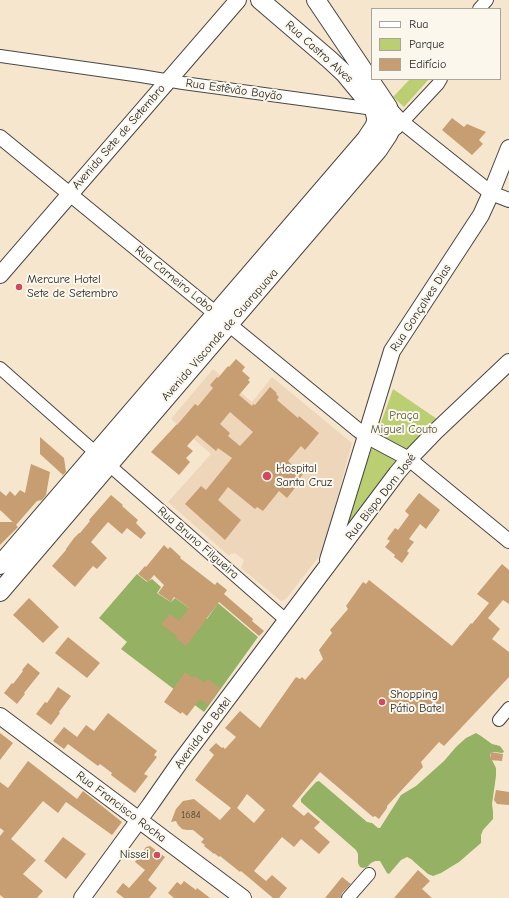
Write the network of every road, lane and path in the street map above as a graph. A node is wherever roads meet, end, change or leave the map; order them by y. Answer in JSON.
{"nodes":[{"id":1,"x":238,"y":0,"type":"edge"},
{"id":2,"x":260,"y":0,"type":"edge"},
{"id":3,"x":316,"y":0,"type":"edge"},
{"id":4,"x":487,"y":0,"type":"edge"},
{"id":5,"x":480,"y":8,"type":"edge"},
{"id":6,"x":0,"y":56,"type":"edge"},
{"id":7,"x":168,"y":80,"type":"junction"},
{"id":8,"x":440,"y":80,"type":"edge"},
{"id":9,"x":381,"y":108,"type":"junction"},
{"id":10,"x":402,"y":122,"type":"junction"},
{"id":11,"x":0,"y":137,"type":"edge"},
{"id":12,"x":509,"y":148,"type":"edge"},
{"id":13,"x":378,"y":150,"type":"junction"},
{"id":14,"x":491,"y":193,"type":"junction"},
{"id":15,"x":69,"y":194,"type":"junction"},
{"id":16,"x":509,"y":200,"type":"edge"},
{"id":17,"x":0,"y":275,"type":"edge"},
{"id":18,"x":222,"y":319,"type":"junction"},
{"id":19,"x":199,"y":359,"type":"junction"},
{"id":20,"x":509,"y":362,"type":"edge"},
{"id":21,"x":0,"y":368,"type":"edge"},
{"id":22,"x":168,"y":369,"type":"junction"},
{"id":23,"x":366,"y":436,"type":"junction"},
{"id":24,"x":102,"y":459,"type":"junction"},
{"id":25,"x":409,"y":459,"type":"junction"},
{"id":26,"x":509,"y":541,"type":"edge"},
{"id":27,"x":0,"y":565,"type":"edge"},
{"id":28,"x":326,"y":569,"type":"junction"},
{"id":29,"x":0,"y":592,"type":"edge"},
{"id":30,"x":287,"y":621,"type":"junction"},
{"id":31,"x":509,"y":708,"type":"edge"},
{"id":32,"x":0,"y":716,"type":"edge"},
{"id":33,"x":499,"y":720,"type":"dead end"},
{"id":34,"x":139,"y":821,"type":"junction"},
{"id":35,"x":369,"y":874,"type":"dead end"},
{"id":36,"x":82,"y":898,"type":"edge"},
{"id":37,"x":243,"y":898,"type":"edge"},
{"id":38,"x":348,"y":898,"type":"edge"}],
"edges":[{"from":1,"to":7,"type":"main road","name":"Avenida Sete de Setembro"},
{"from":2,"to":9,"type":"main road","name":"Rua Castro Alves"},
{"from":3,"to":9,"type":"main road"},
{"from":4,"to":5,"type":"street"},
{"from":6,"to":7,"type":"street","name":"Rua Estêvão Bayão"},
{"from":7,"to":9,"type":"street","name":"Rua Estêvão Bayão"},
{"from":7,"to":15,"type":"main road","name":"Avenida Sete de Setembro"},
{"from":8,"to":10,"type":"street","name":"Avenida Visconde de Guarapuava"},
{"from":9,"to":10,"type":"street"},
{"from":9,"to":13,"type":"main road"},
{"from":9,"to":18,"type":"main road","name":"Avenida Visconde de Guarapuava"},
{"from":10,"to":13,"type":"street","name":"Avenida Visconde de Guarapuava"},
{"from":10,"to":14,"type":"street"},
{"from":11,"to":15,"type":"street","name":"Rua Carneiro Lobo"},
{"from":12,"to":14,"type":"main road","name":"Rua Gonçalves Dias"},
{"from":13,"to":18,"type":"main road","name":"Avenida Visconde de Guarapuava"},
{"from":14,"to":16,"type":"street"},
{"from":14,"to":23,"type":"main road","name":"Rua Gonçalves Dias"},
{"from":15,"to":17,"type":"main road","name":"Avenida Sete de Setembro"},
{"from":15,"to":18,"type":"street","name":"Rua Carneiro Lobo"},
{"from":18,"to":19,"type":"main road","name":"Avenida Visconde de Guarapuava"},
{"from":18,"to":22,"type":"main road","name":"Avenida Visconde de Guarapuava"},
{"from":18,"to":23,"type":"street","name":"Rua Carneiro Lobo"},
{"from":19,"to":22,"type":"main road"},
{"from":19,"to":24,"type":"main road","name":"Avenida Visconde de Guarapuava"},
{"from":20,"to":25,"type":"main road","name":"Rua Bispo Dom José"},
{"from":21,"to":24,"type":"street","name":"Rua Bruno Filgueira"},
{"from":22,"to":24,"type":"main road","name":"Avenida Visconde de Guarapuava"},
{"from":23,"to":25,"type":"street","name":"Rua Carneiro Lobo"},
{"from":23,"to":28,"type":"main road","name":"Rua Gonçalves Dias"},
{"from":24,"to":27,"type":"main road","name":"Avenida Visconde de Guarapuava"},
{"from":24,"to":29,"type":"main road","name":"Avenida Visconde de Guarapuava"},
{"from":24,"to":30,"type":"street","name":"Rua Bruno Filgueira"},
{"from":25,"to":26,"type":"street","name":"Rua Carneiro Lobo"},
{"from":25,"to":28,"type":"main road","name":"Rua Bispo Dom José"},
{"from":28,"to":30,"type":"main road","name":"Avenida do Batel"},
{"from":30,"to":34,"type":"main road","name":"Avenida do Batel"},
{"from":31,"to":33,"type":"street"},
{"from":32,"to":34,"type":"main road","name":"Rua Francisco Rocha"},
{"from":34,"to":36,"type":"main road","name":"Avenida do Batel"},
{"from":34,"to":37,"type":"main road","name":"Rua Francisco Rocha"},
{"from":35,"to":38,"type":"street"}]}
